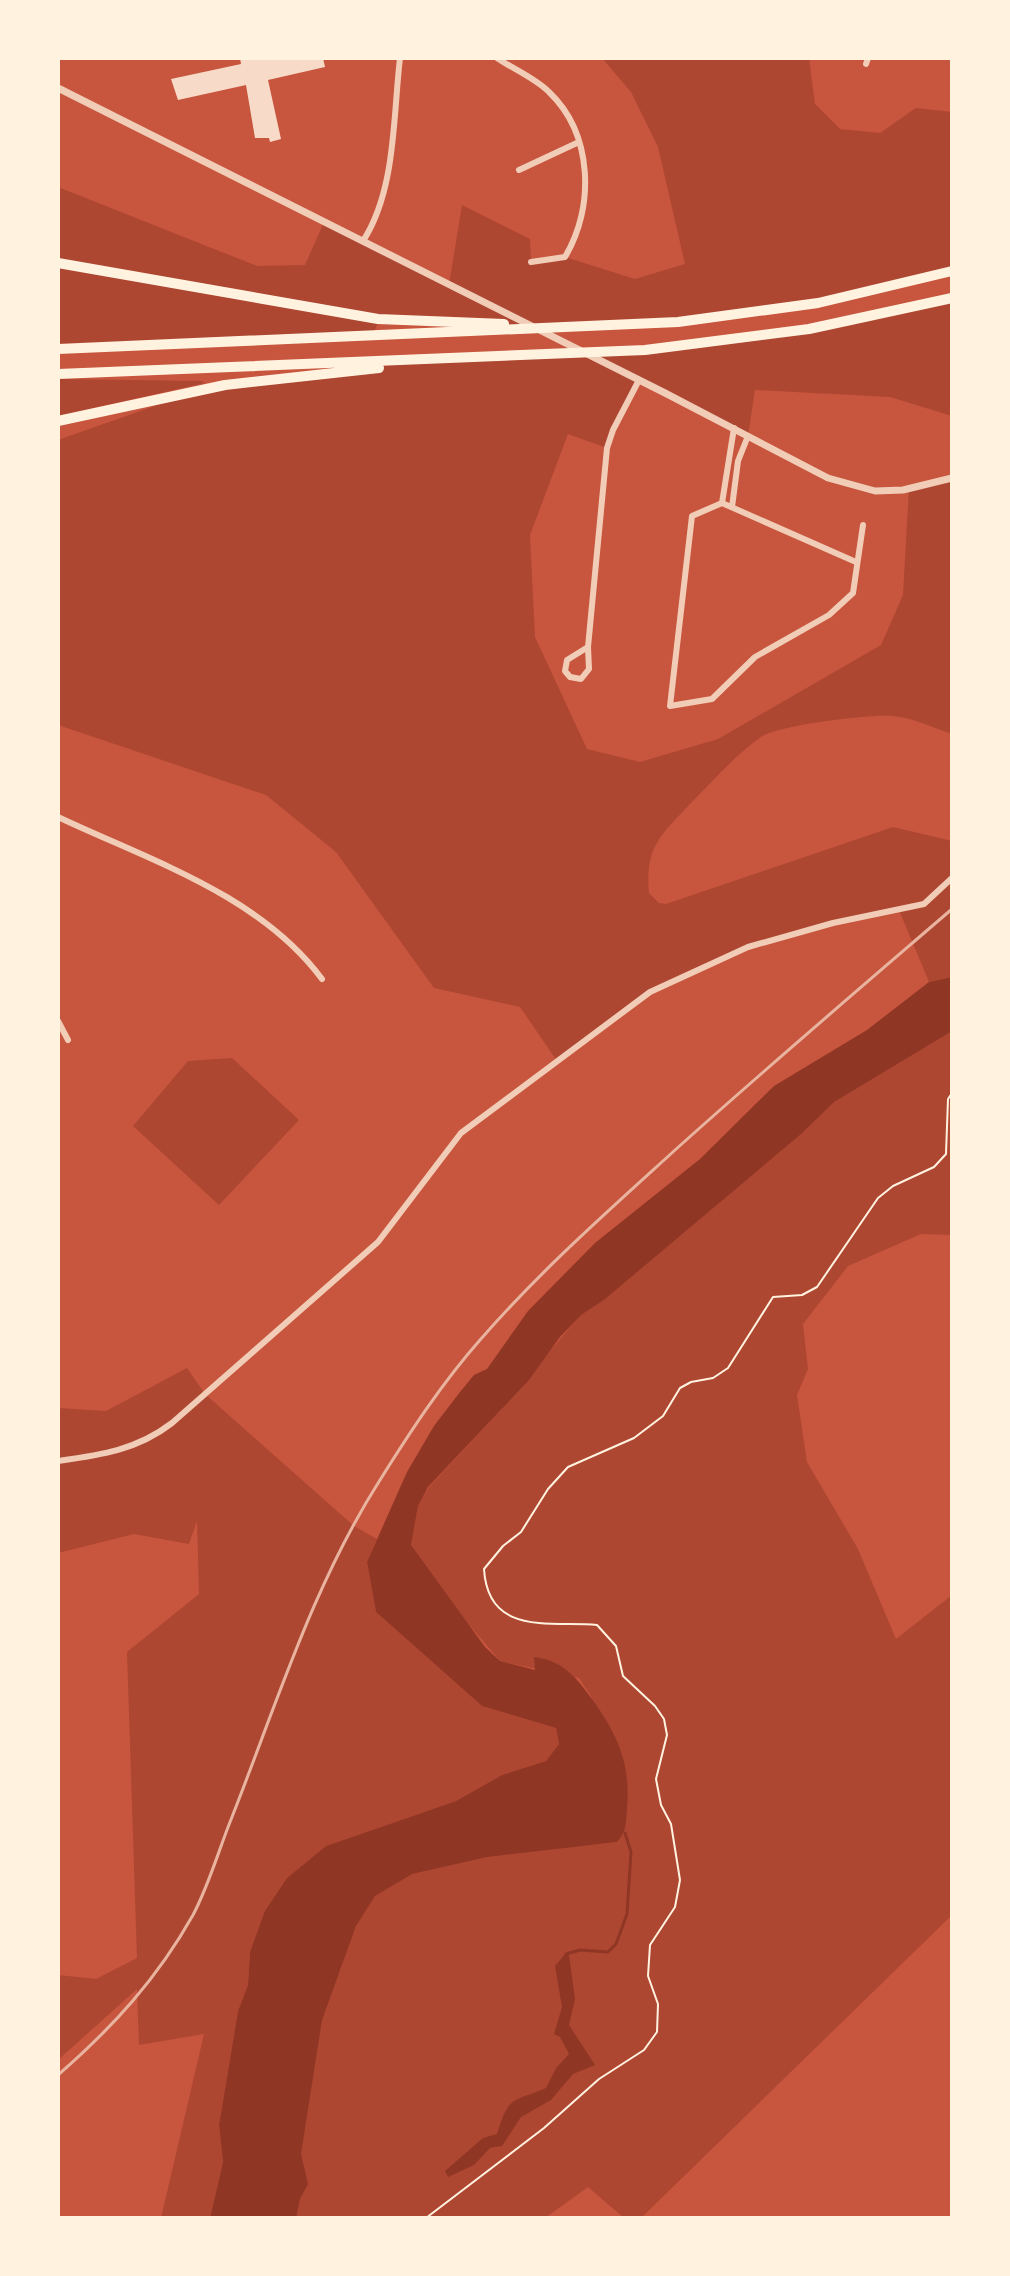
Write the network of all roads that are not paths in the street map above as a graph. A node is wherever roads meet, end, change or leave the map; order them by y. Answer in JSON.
{"nodes":[{"id":1,"x":400,"y":58,"type":"edge"},
{"id":2,"x":497,"y":58,"type":"edge"},
{"id":3,"x":58,"y":88,"type":"edge"},
{"id":4,"x":579,"y":142,"type":"junction"},
{"id":5,"x":519,"y":170,"type":"dead end"},
{"id":6,"x":363,"y":241,"type":"junction"},
{"id":7,"x":531,"y":262,"type":"dead end"},
{"id":8,"x":58,"y":263,"type":"edge"},
{"id":9,"x":952,"y":271,"type":"edge"},
{"id":10,"x":952,"y":298,"type":"edge"},
{"id":11,"x":550,"y":328,"type":"junction"},
{"id":12,"x":58,"y":349,"type":"edge"},
{"id":13,"x":416,"y":361,"type":"junction"},
{"id":14,"x":58,"y":374,"type":"edge"},
{"id":15,"x":635,"y":378,"type":"junction"},
{"id":16,"x":58,"y":421,"type":"edge"},
{"id":17,"x":734,"y":428,"type":"junction"},
{"id":18,"x":748,"y":436,"type":"junction"},
{"id":19,"x":952,"y":478,"type":"edge"},
{"id":20,"x":722,"y":503,"type":"junction"},
{"id":21,"x":732,"y":507,"type":"junction"},
{"id":22,"x":863,"y":525,"type":"dead end"},
{"id":23,"x":856,"y":562,"type":"junction"},
{"id":24,"x":588,"y":647,"type":"junction"},
{"id":25,"x":58,"y":817,"type":"edge"},
{"id":26,"x":952,"y":878,"type":"edge"},
{"id":27,"x":322,"y":979,"type":"dead end"},
{"id":28,"x":58,"y":1021,"type":"edge"},
{"id":29,"x":68,"y":1040,"type":"dead end"},
{"id":30,"x":58,"y":1461,"type":"edge"}],
"edges":[{"from":1,"to":6,"type":"street"},
{"from":2,"to":4,"type":"street"},
{"from":3,"to":6,"type":"street"},
{"from":4,"to":5,"type":"street"},
{"from":4,"to":7,"type":"street"},
{"from":6,"to":15,"type":"street"},
{"from":8,"to":11,"type":"highway"},
{"from":9,"to":11,"type":"highway"},
{"from":10,"to":13,"type":"highway"},
{"from":11,"to":12,"type":"highway"},
{"from":13,"to":14,"type":"highway"},
{"from":13,"to":16,"type":"highway"},
{"from":15,"to":17,"type":"street"},
{"from":15,"to":24,"type":"street"},
{"from":17,"to":18,"type":"street"},
{"from":17,"to":20,"type":"street"},
{"from":18,"to":19,"type":"street"},
{"from":18,"to":21,"type":"street"},
{"from":20,"to":21,"type":"street"},
{"from":20,"to":23,"type":"street"},
{"from":21,"to":23,"type":"street"},
{"from":22,"to":23,"type":"street"},
{"from":24,"to":24,"type":"street"},
{"from":25,"to":27,"type":"street"},
{"from":26,"to":30,"type":"street"},
{"from":28,"to":29,"type":"street"}]}
